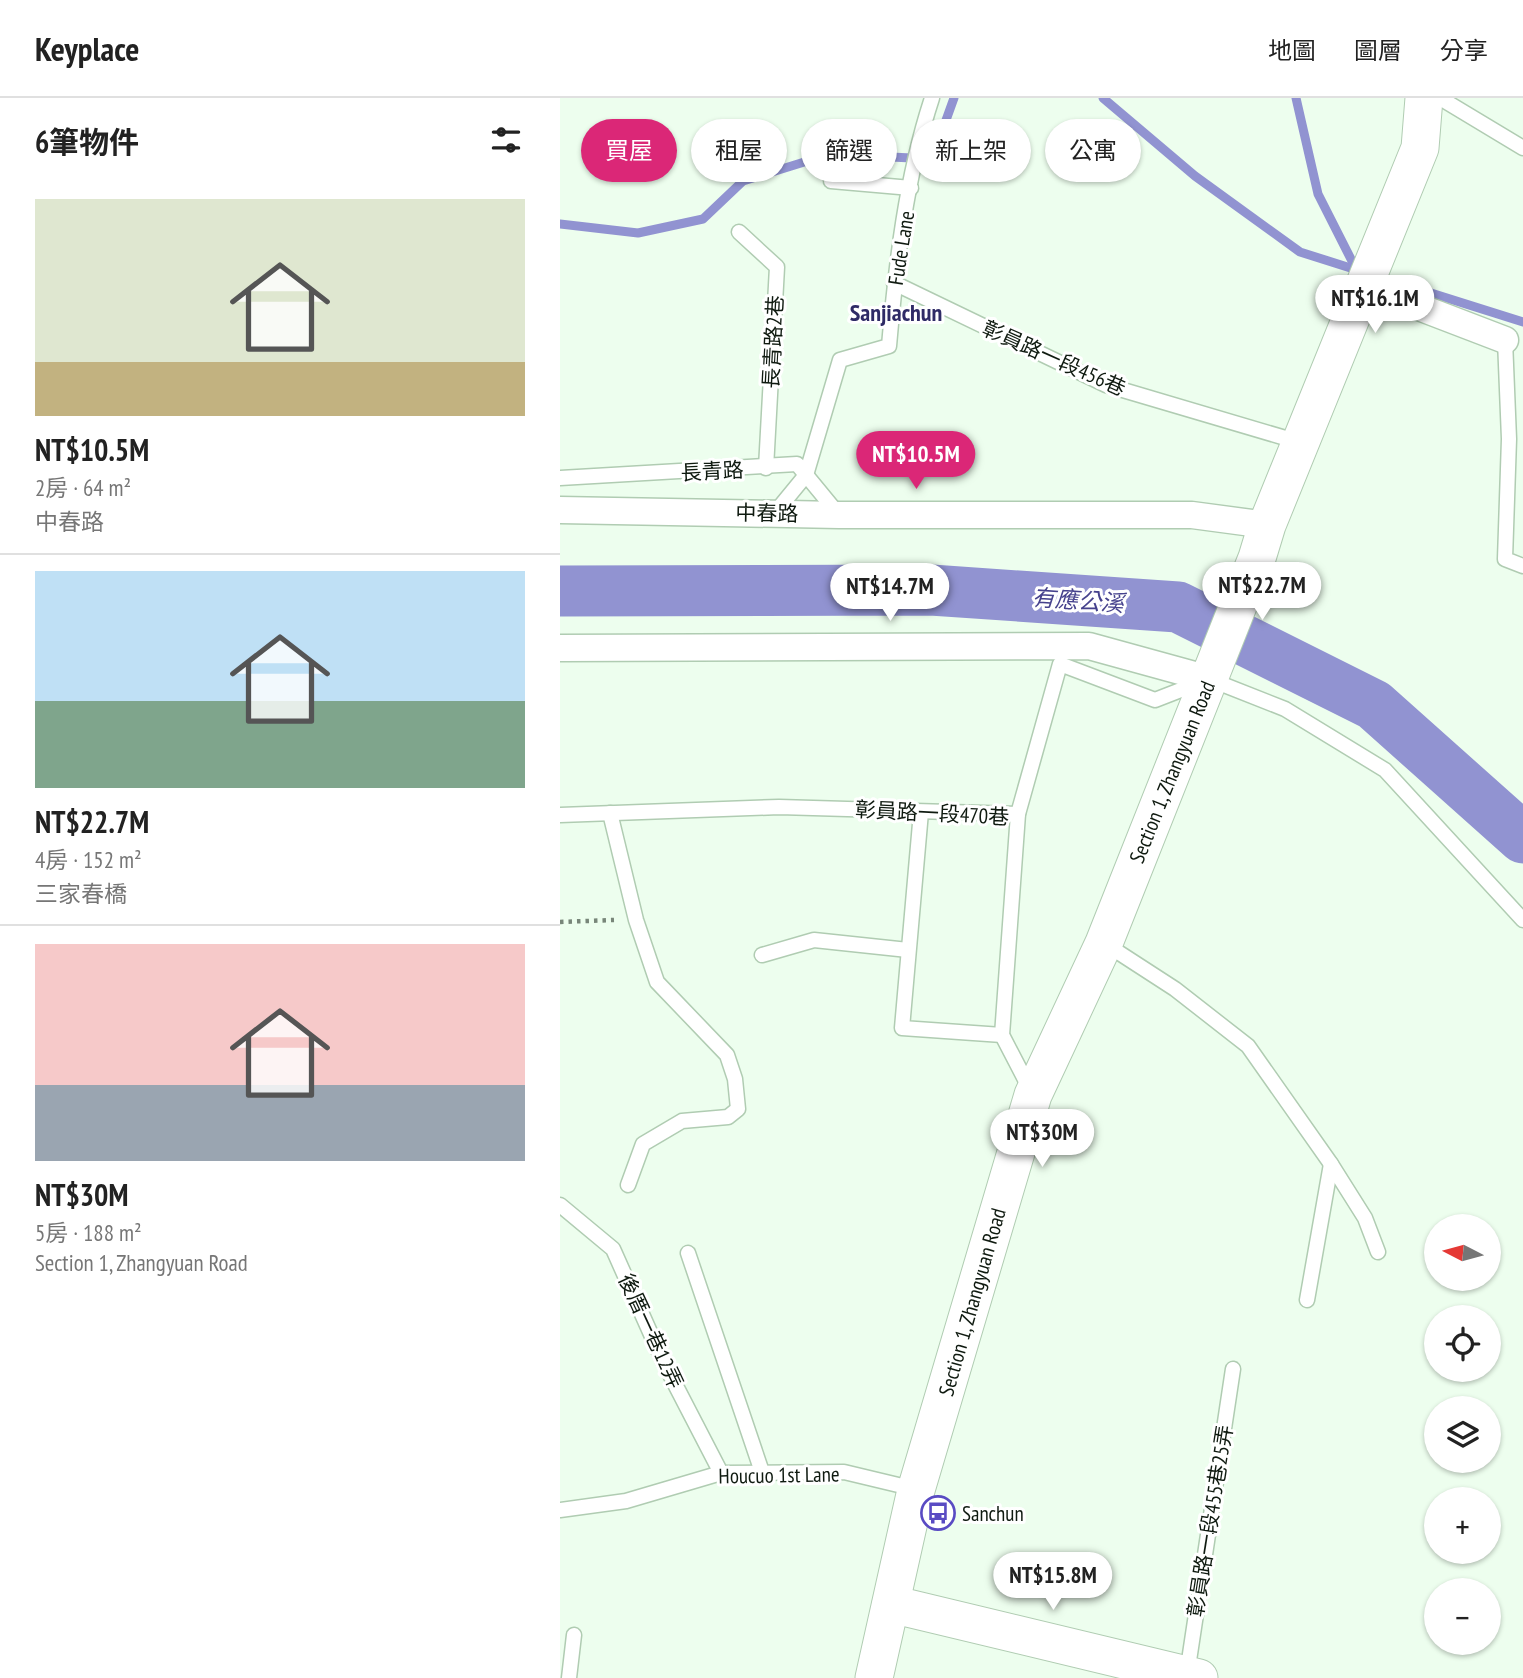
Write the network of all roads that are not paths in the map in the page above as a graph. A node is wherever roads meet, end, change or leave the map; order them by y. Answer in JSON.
{"nodes":[{"id":1,"x":932,"y":98,"type":"edge"},
{"id":2,"x":1424,"y":98,"type":"edge"},
{"id":3,"x":1440,"y":98,"type":"edge"},
{"id":4,"x":1523,"y":148,"type":"edge"},
{"id":5,"x":842,"y":182,"type":"edge"},
{"id":6,"x":911,"y":188,"type":"junction"},
{"id":7,"x":738,"y":232,"type":"dead end"},
{"id":8,"x":894,"y":284,"type":"junction"},
{"id":9,"x":1363,"y":286,"type":"junction"},
{"id":10,"x":1505,"y":340,"type":"joint"},
{"id":11,"x":1509,"y":439,"type":"junction"},
{"id":12,"x":1300,"y":443,"type":"junction"},
{"id":13,"x":1523,"y":448,"type":"edge"},
{"id":14,"x":766,"y":468,"type":"junction"},
{"id":15,"x":806,"y":475,"type":"junction"},
{"id":16,"x":560,"y":478,"type":"edge"},
{"id":17,"x":560,"y":510,"type":"edge"},
{"id":18,"x":774,"y":513,"type":"junction"},
{"id":19,"x":839,"y":515,"type":"junction"},
{"id":20,"x":1262,"y":542,"type":"junction"},
{"id":21,"x":1523,"y":566,"type":"edge"},
{"id":22,"x":560,"y":648,"type":"edge"},
{"id":23,"x":1211,"y":671,"type":"junction"},
{"id":24,"x":921,"y":812,"type":"junction"},
{"id":25,"x":610,"y":813,"type":"junction"},
{"id":26,"x":560,"y":814,"type":"edge"},
{"id":27,"x":1018,"y":814,"type":"junction"},
{"id":28,"x":1523,"y":920,"type":"edge"},
{"id":29,"x":1104,"y":943,"type":"junction"},
{"id":30,"x":908,"y":950,"type":"junction"},
{"id":31,"x":762,"y":955,"type":"dead end"},
{"id":32,"x":1002,"y":1035,"type":"junction"},
{"id":33,"x":1033,"y":1095,"type":"junction"},
{"id":34,"x":1331,"y":1164,"type":"junction"},
{"id":35,"x":628,"y":1185,"type":"dead end"},
{"id":36,"x":560,"y":1205,"type":"edge"},
{"id":37,"x":688,"y":1252,"type":"dead end"},
{"id":38,"x":1378,"y":1252,"type":"dead end"},
{"id":39,"x":1307,"y":1300,"type":"dead end"},
{"id":40,"x":1233,"y":1369,"type":"dead end"},
{"id":41,"x":762,"y":1472,"type":"junction"},
{"id":42,"x":721,"y":1474,"type":"junction"},
{"id":43,"x":916,"y":1490,"type":"junction"},
{"id":44,"x":560,"y":1510,"type":"edge"},
{"id":45,"x":891,"y":1604,"type":"junction"},
{"id":46,"x":574,"y":1634,"type":"dead end"},
{"id":47,"x":1193,"y":1676,"type":"edge"},
{"id":48,"x":569,"y":1678,"type":"edge"},
{"id":49,"x":874,"y":1678,"type":"edge"}],
"edges":[{"from":1,"to":6,"type":"lane","name":"Fude Lane"},
{"from":2,"to":9,"type":"main road"},
{"from":3,"to":4,"type":"lane"},
{"from":5,"to":6,"type":"lane"},
{"from":6,"to":8,"type":"lane","name":"Fude Lane"},
{"from":7,"to":14,"type":"lane","name":"長青路2巷"},
{"from":8,"to":12,"type":"lane","name":"彰員路一段456巷"},
{"from":8,"to":15,"type":"lane","name":"Fude Lane"},
{"from":9,"to":10,"type":"street"},
{"from":9,"to":12,"type":"main road"},
{"from":10,"to":11,"type":"lane"},
{"from":11,"to":13,"type":"lane"},
{"from":11,"to":21,"type":"lane"},
{"from":12,"to":20,"type":"main road"},
{"from":14,"to":15,"type":"lane","name":"長青路"},
{"from":14,"to":16,"type":"lane","name":"長青路"},
{"from":15,"to":18,"type":"lane","name":"Fude Lane"},
{"from":15,"to":19,"type":"lane"},
{"from":17,"to":18,"type":"street","name":"中春路"},
{"from":18,"to":19,"type":"street","name":"中春路"},
{"from":19,"to":20,"type":"street","name":"中春路"},
{"from":20,"to":23,"type":"main road","name":"Section 1, Zhangyuan Road"},
{"from":22,"to":23,"type":"street"},
{"from":23,"to":27,"type":"lane"},
{"from":23,"to":28,"type":"lane"},
{"from":23,"to":29,"type":"main road","name":"Section 1, Zhangyuan Road"},
{"from":24,"to":25,"type":"lane","name":"彰員路一段470巷"},
{"from":24,"to":27,"type":"lane","name":"彰員路一段470巷"},
{"from":24,"to":30,"type":"lane"},
{"from":25,"to":26,"type":"lane","name":"彰員路一段470巷"},
{"from":25,"to":35,"type":"lane"},
{"from":27,"to":32,"type":"lane","name":"彰員路一段470巷"},
{"from":29,"to":33,"type":"main road","name":"Section 1, Zhangyuan Road"},
{"from":29,"to":34,"type":"lane"},
{"from":30,"to":31,"type":"lane"},
{"from":30,"to":32,"type":"lane"},
{"from":32,"to":33,"type":"lane"},
{"from":33,"to":43,"type":"main road","name":"Section 1, Zhangyuan Road"},
{"from":34,"to":38,"type":"lane"},
{"from":34,"to":39,"type":"lane"},
{"from":36,"to":42,"type":"lane","name":"後厝一巷12弄"},
{"from":37,"to":41,"type":"lane"},
{"from":40,"to":47,"type":"lane","name":"彰員路一段455巷25弄"},
{"from":41,"to":42,"type":"lane","name":"Houcuo 1st Lane"},
{"from":41,"to":43,"type":"lane","name":"Houcuo 1st Lane"},
{"from":42,"to":44,"type":"lane","name":"Houcuo 1st Lane"},
{"from":43,"to":45,"type":"main road","name":"Section 1, Zhangyuan Road"},
{"from":45,"to":47,"type":"main road"},
{"from":45,"to":49,"type":"main road","name":"Section 1, Zhangyuan Road"},
{"from":46,"to":48,"type":"lane"}]}
